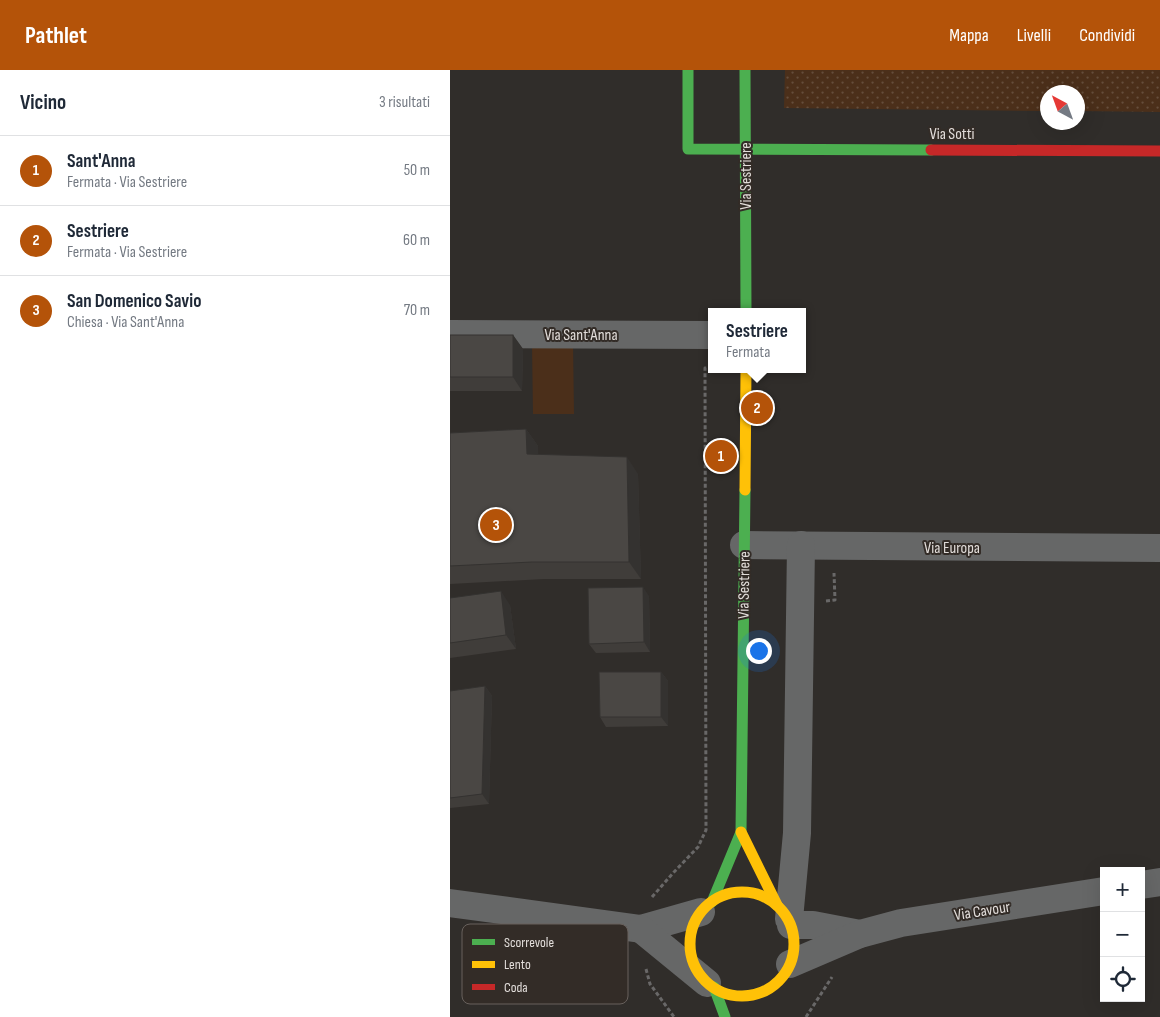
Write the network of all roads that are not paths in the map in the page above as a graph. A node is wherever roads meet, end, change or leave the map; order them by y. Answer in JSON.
{"nodes":[{"id":1,"x":688,"y":70,"type":"edge"},
{"id":2,"x":744,"y":70,"type":"edge"},
{"id":3,"x":745,"y":148,"type":"junction"},
{"id":4,"x":1160,"y":151,"type":"edge"},
{"id":5,"x":746,"y":308,"type":"edge"},
{"id":6,"x":450,"y":334,"type":"edge"},
{"id":7,"x":708,"y":335,"type":"edge"},
{"id":8,"x":746,"y":373,"type":"edge"},
{"id":9,"x":744,"y":544,"type":"junction"},
{"id":10,"x":802,"y":546,"type":"junction"},
{"id":11,"x":1160,"y":548,"type":"edge"},
{"id":12,"x":741,"y":832,"type":"junction"},
{"id":13,"x":1160,"y":882,"type":"edge"},
{"id":14,"x":1145,"y":884,"type":"edge"},
{"id":15,"x":1100,"y":892,"type":"edge"},
{"id":16,"x":450,"y":903,"type":"edge"},
{"id":17,"x":707,"y":907,"type":"junction"},
{"id":18,"x":785,"y":916,"type":"junction"},
{"id":19,"x":599,"y":924,"type":"edge"},
{"id":20,"x":628,"y":928,"type":"edge"},
{"id":21,"x":641,"y":930,"type":"junction"},
{"id":22,"x":860,"y":934,"type":"junction"},
{"id":23,"x":790,"y":964,"type":"junction"},
{"id":24,"x":710,"y":985,"type":"junction"},
{"id":25,"x":772,"y":987,"type":"junction"},
{"id":26,"x":765,"y":1002,"type":"dead end"},
{"id":27,"x":725,"y":1017,"type":"edge"}],
"edges":[{"from":1,"to":3,"type":"main road","name":"Via Sotti"},
{"from":2,"to":3,"type":"main road","name":"Via Sestriere"},
{"from":3,"to":4,"type":"main road","name":"Via Sotti"},
{"from":3,"to":5,"type":"main road","name":"Via Sestriere"},
{"from":6,"to":7,"type":"street","name":"Via Sant'Anna"},
{"from":8,"to":9,"type":"main road","name":"Via Sestriere"},
{"from":9,"to":10,"type":"street","name":"Via Europa"},
{"from":9,"to":12,"type":"main road","name":"Via Sestriere"},
{"from":10,"to":11,"type":"street","name":"Via Europa"},
{"from":10,"to":18,"type":"street"},
{"from":12,"to":17,"type":"main road"},
{"from":12,"to":18,"type":"main road"},
{"from":13,"to":14,"type":"street"},
{"from":15,"to":22,"type":"street","name":"Via Cavour"},
{"from":16,"to":19,"type":"street"},
{"from":17,"to":18,"type":"main road"},
{"from":17,"to":21,"type":"street"},
{"from":17,"to":24,"type":"main road"},
{"from":18,"to":22,"type":"street"},
{"from":18,"to":23,"type":"main road"},
{"from":20,"to":21,"type":"street"},
{"from":21,"to":24,"type":"street"},
{"from":22,"to":23,"type":"street","name":"Via Cavour"},
{"from":23,"to":25,"type":"main road"},
{"from":24,"to":25,"type":"main road"},
{"from":24,"to":27,"type":"main road"},
{"from":25,"to":26,"type":"main road"}]}
